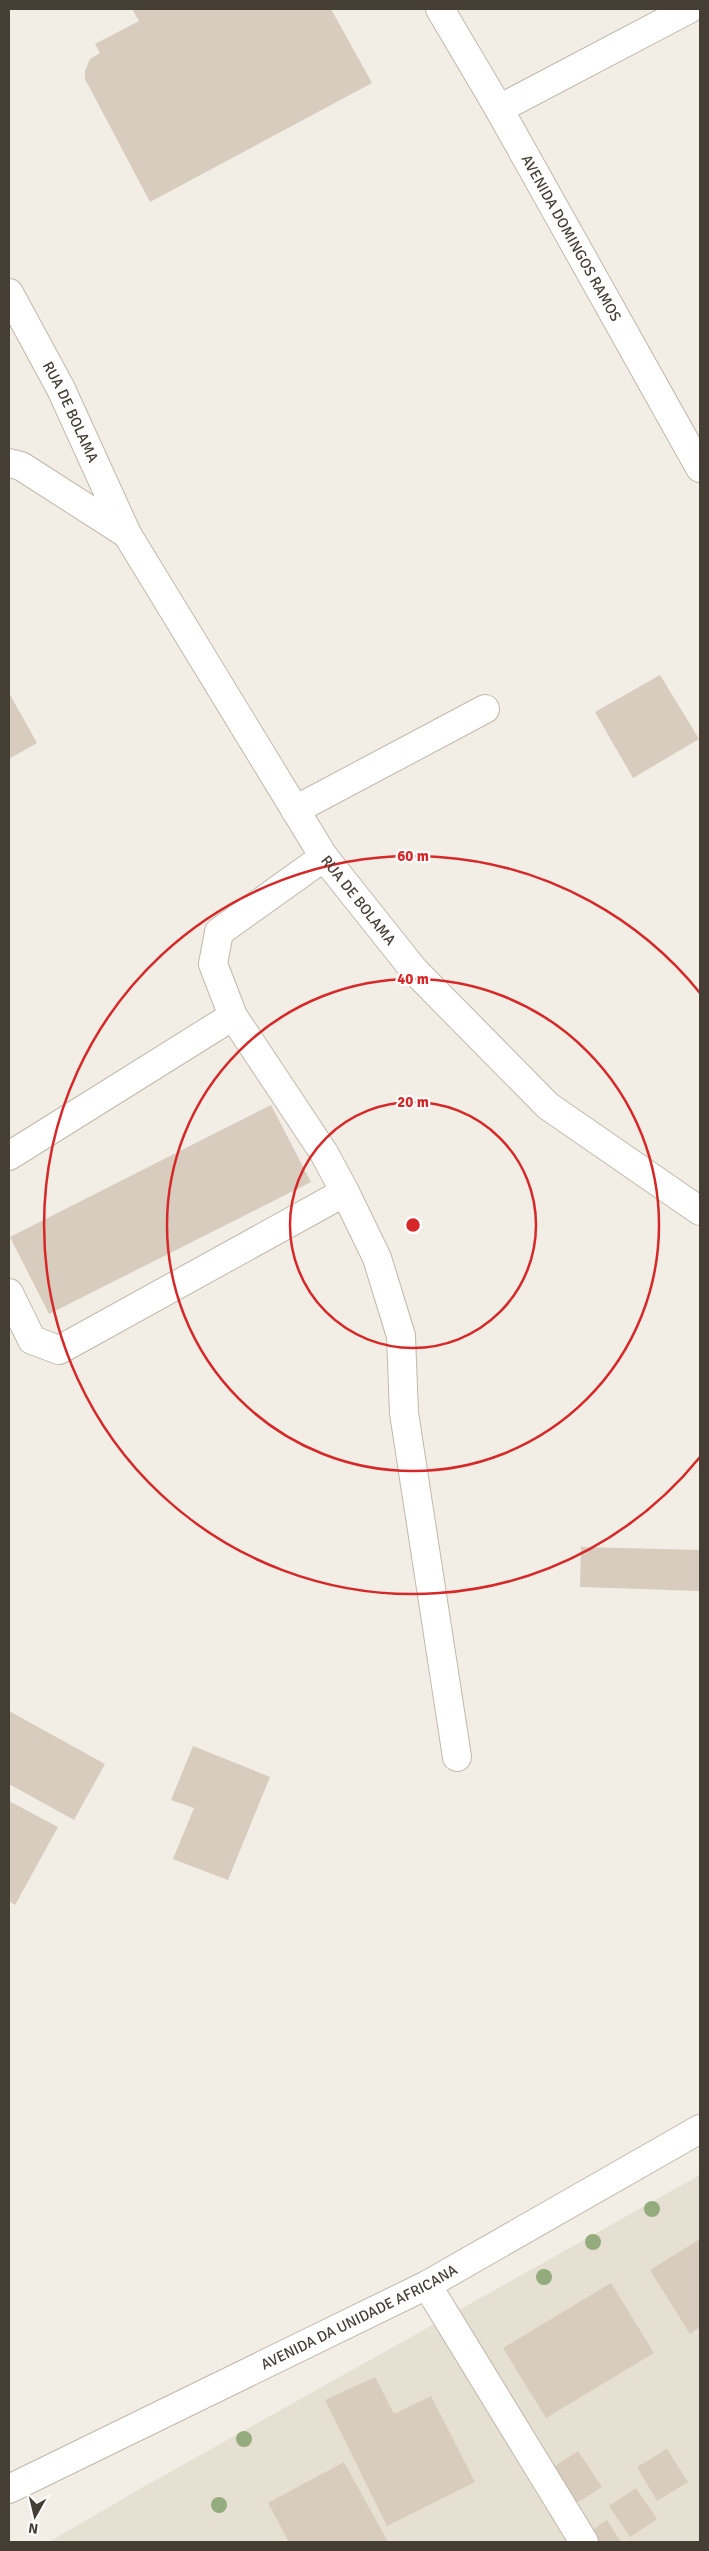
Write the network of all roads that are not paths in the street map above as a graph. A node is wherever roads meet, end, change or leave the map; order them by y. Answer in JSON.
{"nodes":[{"id":1,"x":440,"y":9,"type":"edge"},
{"id":2,"x":689,"y":9,"type":"edge"},
{"id":3,"x":499,"y":109,"type":"junction"},
{"id":4,"x":9,"y":293,"type":"edge"},
{"id":5,"x":13,"y":467,"type":"edge"},
{"id":6,"x":700,"y":468,"type":"edge"},
{"id":7,"x":127,"y":534,"type":"junction"},
{"id":8,"x":485,"y":709,"type":"dead end"},
{"id":9,"x":295,"y":810,"type":"junction"},
{"id":10,"x":324,"y":857,"type":"junction"},
{"id":11,"x":233,"y":1016,"type":"junction"},
{"id":12,"x":9,"y":1156,"type":"edge"},
{"id":13,"x":345,"y":1192,"type":"junction"},
{"id":14,"x":700,"y":1211,"type":"edge"},
{"id":15,"x":9,"y":1293,"type":"edge"},
{"id":16,"x":457,"y":1757,"type":"dead end"},
{"id":17,"x":700,"y":2129,"type":"edge"},
{"id":18,"x":427,"y":2285,"type":"junction"},
{"id":19,"x":9,"y":2489,"type":"edge"},
{"id":20,"x":584,"y":2542,"type":"edge"}],
"edges":[{"from":1,"to":3,"type":"street","name":"AVENIDA DOMINGOS RAMOS"},
{"from":2,"to":3,"type":"street"},
{"from":3,"to":6,"type":"street","name":"AVENIDA DOMINGOS RAMOS"},
{"from":4,"to":7,"type":"street","name":"RUA DE BOLAMA"},
{"from":5,"to":7,"type":"street","name":"RUA DE BOLAMA"},
{"from":7,"to":9,"type":"street","name":"RUA DE BOLAMA"},
{"from":8,"to":9,"type":"street"},
{"from":9,"to":10,"type":"street","name":"RUA DE BOLAMA"},
{"from":10,"to":11,"type":"street"},
{"from":10,"to":14,"type":"street","name":"RUA DE BOLAMA"},
{"from":11,"to":12,"type":"street"},
{"from":11,"to":13,"type":"street"},
{"from":13,"to":15,"type":"street"},
{"from":13,"to":16,"type":"street"},
{"from":17,"to":18,"type":"street","name":"AVENIDA DA UNIDADE AFRICANA"},
{"from":18,"to":19,"type":"street","name":"AVENIDA DA UNIDADE AFRICANA"},
{"from":18,"to":20,"type":"street"}]}
